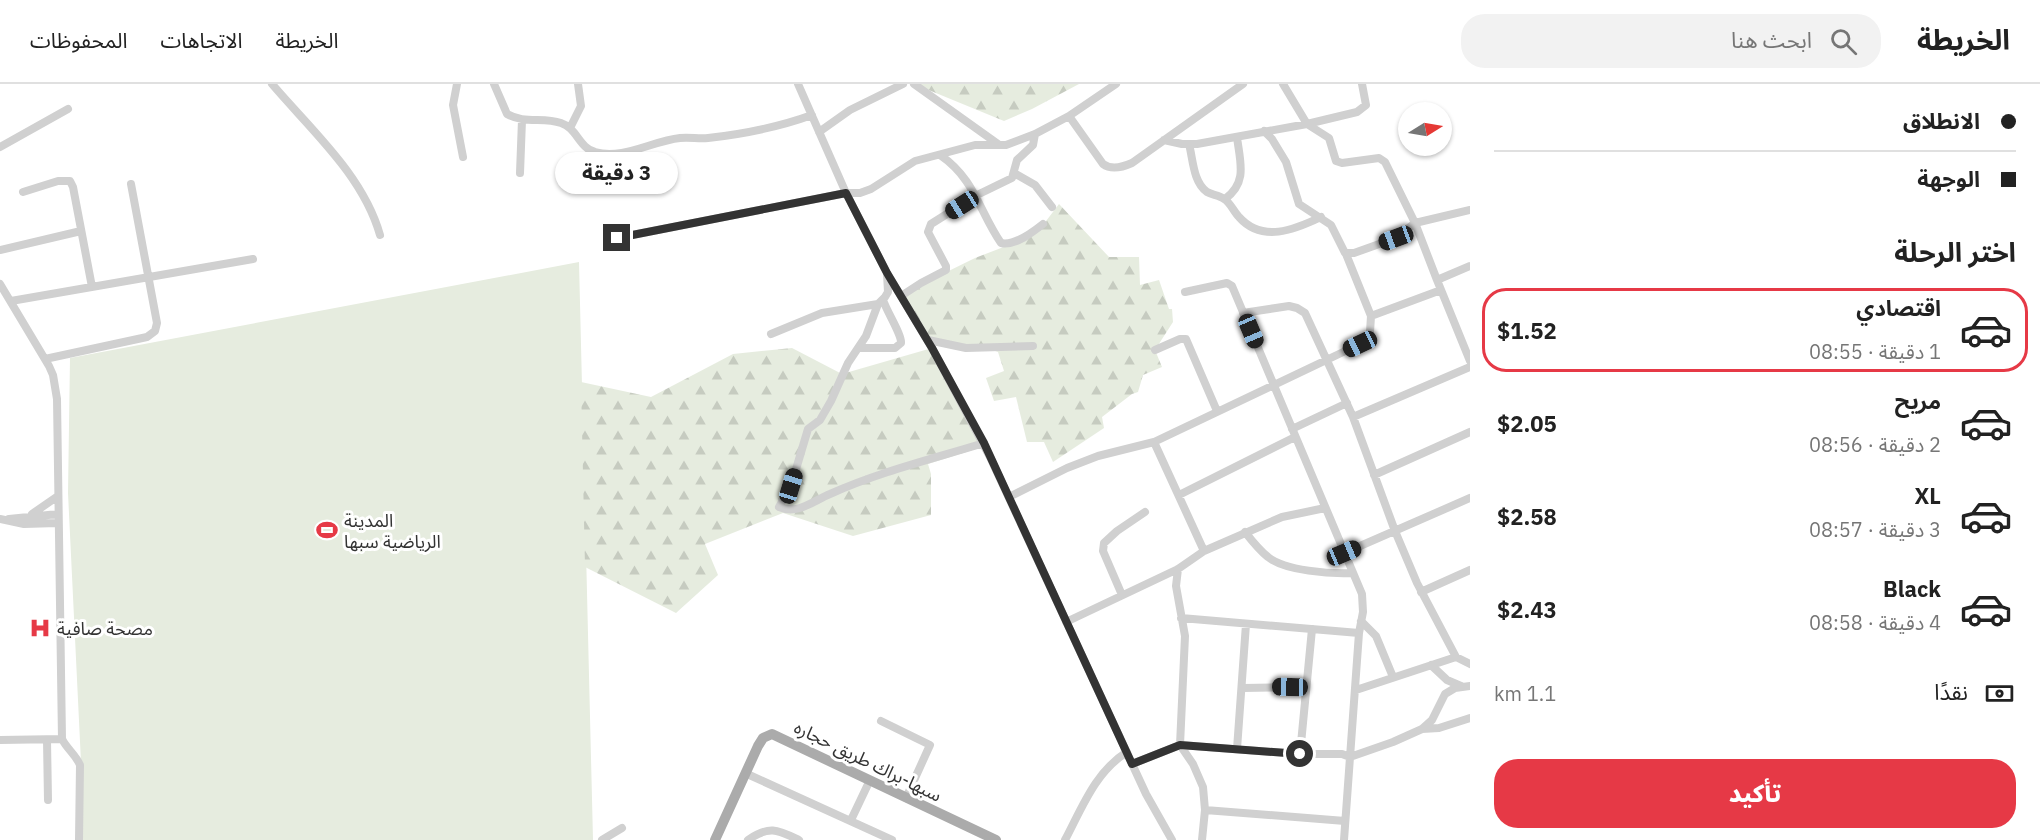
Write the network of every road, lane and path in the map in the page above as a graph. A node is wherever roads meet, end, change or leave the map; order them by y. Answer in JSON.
{"nodes":[{"id":1,"x":272,"y":84,"type":"edge"},
{"id":2,"x":457,"y":84,"type":"edge"},
{"id":3,"x":494,"y":84,"type":"edge"},
{"id":4,"x":579,"y":84,"type":"edge"},
{"id":5,"x":798,"y":84,"type":"edge"},
{"id":6,"x":903,"y":84,"type":"edge"},
{"id":7,"x":914,"y":84,"type":"edge"},
{"id":8,"x":1116,"y":84,"type":"edge"},
{"id":9,"x":1243,"y":84,"type":"edge"},
{"id":10,"x":1283,"y":84,"type":"edge"},
{"id":11,"x":1362,"y":84,"type":"edge"},
{"id":12,"x":68,"y":109,"type":"dead end"},
{"id":13,"x":812,"y":115,"type":"junction"},
{"id":14,"x":1069,"y":116,"type":"junction"},
{"id":15,"x":522,"y":120,"type":"junction"},
{"id":16,"x":1307,"y":124,"type":"junction"},
{"id":17,"x":570,"y":128,"type":"junction"},
{"id":18,"x":1264,"y":131,"type":"junction"},
{"id":19,"x":819,"y":132,"type":"junction"},
{"id":20,"x":1035,"y":134,"type":"junction"},
{"id":21,"x":1237,"y":138,"type":"junction"},
{"id":22,"x":1164,"y":140,"type":"junction"},
{"id":23,"x":1189,"y":144,"type":"junction"},
{"id":24,"x":999,"y":145,"type":"junction"},
{"id":25,"x":0,"y":147,"type":"edge"},
{"id":26,"x":940,"y":155,"type":"junction"},
{"id":27,"x":463,"y":157,"type":"dead end"},
{"id":28,"x":520,"y":173,"type":"dead end"},
{"id":29,"x":1014,"y":173,"type":"junction"},
{"id":30,"x":131,"y":184,"type":"dead end"},
{"id":31,"x":23,"y":192,"type":"dead end"},
{"id":32,"x":846,"y":193,"type":"junction"},
{"id":33,"x":977,"y":195,"type":"junction"},
{"id":34,"x":1225,"y":199,"type":"junction"},
{"id":35,"x":1052,"y":207,"type":"dead end"},
{"id":36,"x":1470,"y":210,"type":"edge"},
{"id":37,"x":1321,"y":217,"type":"junction"},
{"id":38,"x":1414,"y":223,"type":"junction"},
{"id":39,"x":1043,"y":224,"type":"dead end"},
{"id":40,"x":81,"y":231,"type":"junction"},
{"id":41,"x":380,"y":235,"type":"dead end"},
{"id":42,"x":617,"y":238,"type":"dead end"},
{"id":43,"x":0,"y":250,"type":"edge"},
{"id":44,"x":1346,"y":254,"type":"junction"},
{"id":45,"x":253,"y":259,"type":"dead end"},
{"id":46,"x":1470,"y":266,"type":"edge"},
{"id":47,"x":887,"y":273,"type":"junction"},
{"id":48,"x":148,"y":277,"type":"junction"},
{"id":49,"x":1437,"y":280,"type":"junction"},
{"id":50,"x":0,"y":284,"type":"edge"},
{"id":51,"x":92,"y":287,"type":"junction"},
{"id":52,"x":1441,"y":290,"type":"junction"},
{"id":53,"x":1185,"y":292,"type":"dead end"},
{"id":54,"x":901,"y":296,"type":"junction"},
{"id":55,"x":10,"y":302,"type":"junction"},
{"id":56,"x":881,"y":302,"type":"junction"},
{"id":57,"x":1243,"y":313,"type":"junction"},
{"id":58,"x":1371,"y":316,"type":"junction"},
{"id":59,"x":771,"y":334,"type":"dead end"},
{"id":60,"x":928,"y":340,"type":"junction"},
{"id":61,"x":1033,"y":346,"type":"dead end"},
{"id":62,"x":859,"y":348,"type":"junction"},
{"id":63,"x":1155,"y":350,"type":"dead end"},
{"id":64,"x":45,"y":359,"type":"junction"},
{"id":65,"x":1327,"y":359,"type":"junction"},
{"id":66,"x":1470,"y":361,"type":"edge"},
{"id":67,"x":1470,"y":367,"type":"edge"},
{"id":68,"x":1273,"y":385,"type":"junction"},
{"id":69,"x":1347,"y":403,"type":"junction"},
{"id":70,"x":1218,"y":411,"type":"junction"},
{"id":71,"x":1353,"y":417,"type":"junction"},
{"id":72,"x":1470,"y":432,"type":"edge"},
{"id":73,"x":1293,"y":433,"type":"junction"},
{"id":74,"x":1154,"y":442,"type":"junction"},
{"id":75,"x":984,"y":443,"type":"junction"},
{"id":76,"x":1374,"y":475,"type":"junction"},
{"id":77,"x":1179,"y":495,"type":"junction"},
{"id":78,"x":58,"y":496,"type":"junction"},
{"id":79,"x":1009,"y":497,"type":"junction"},
{"id":80,"x":1470,"y":498,"type":"edge"},
{"id":81,"x":1325,"y":508,"type":"junction"},
{"id":82,"x":1146,"y":512,"type":"dead end"},
{"id":83,"x":28,"y":516,"type":"junction"},
{"id":84,"x":58,"y":519,"type":"junction"},
{"id":85,"x":4,"y":520,"type":"edge"},
{"id":86,"x":1395,"y":531,"type":"junction"},
{"id":87,"x":1245,"y":532,"type":"junction"},
{"id":88,"x":1204,"y":551,"type":"junction"},
{"id":89,"x":1344,"y":553,"type":"junction"},
{"id":90,"x":1178,"y":569,"type":"junction"},
{"id":91,"x":1470,"y":570,"type":"edge"},
{"id":92,"x":1353,"y":573,"type":"junction"},
{"id":93,"x":1421,"y":592,"type":"junction"},
{"id":94,"x":1122,"y":596,"type":"junction"},
{"id":95,"x":1181,"y":618,"type":"junction"},
{"id":96,"x":1066,"y":621,"type":"junction"},
{"id":97,"x":1361,"y":621,"type":"junction"},
{"id":98,"x":1246,"y":624,"type":"junction"},
{"id":99,"x":1312,"y":629,"type":"junction"},
{"id":100,"x":1359,"y":633,"type":"junction"},
{"id":101,"x":1456,"y":657,"type":"junction"},
{"id":102,"x":1470,"y":664,"type":"edge"},
{"id":103,"x":1431,"y":665,"type":"junction"},
{"id":104,"x":1393,"y":677,"type":"junction"},
{"id":105,"x":1466,"y":686,"type":"edge"},
{"id":106,"x":1243,"y":687,"type":"junction"},
{"id":107,"x":1306,"y":687,"type":"junction"},
{"id":108,"x":1356,"y":690,"type":"junction"},
{"id":109,"x":1470,"y":718,"type":"edge"},
{"id":110,"x":881,"y":721,"type":"dead end"},
{"id":111,"x":1422,"y":729,"type":"junction"},
{"id":112,"x":62,"y":739,"type":"junction"},
{"id":113,"x":0,"y":740,"type":"edge"},
{"id":114,"x":47,"y":740,"type":"junction"},
{"id":115,"x":1180,"y":745,"type":"junction"},
{"id":116,"x":1237,"y":749,"type":"junction"},
{"id":117,"x":1127,"y":752,"type":"junction"},
{"id":118,"x":1300,"y":754,"type":"junction"},
{"id":119,"x":1350,"y":757,"type":"junction"},
{"id":120,"x":1132,"y":764,"type":"junction"},
{"id":121,"x":745,"y":773,"type":"junction"},
{"id":122,"x":870,"y":780,"type":"junction"},
{"id":123,"x":906,"y":798,"type":"junction"},
{"id":124,"x":48,"y":800,"type":"dead end"},
{"id":125,"x":1205,"y":810,"type":"junction"},
{"id":126,"x":851,"y":820,"type":"junction"},
{"id":127,"x":1345,"y":821,"type":"junction"},
{"id":128,"x":622,"y":828,"type":"dead end"},
{"id":129,"x":79,"y":840,"type":"edge"},
{"id":130,"x":602,"y":840,"type":"edge"},
{"id":131,"x":715,"y":840,"type":"edge"},
{"id":132,"x":748,"y":840,"type":"edge"},
{"id":133,"x":799,"y":840,"type":"edge"},
{"id":134,"x":892,"y":840,"type":"edge"},
{"id":135,"x":996,"y":840,"type":"edge"},
{"id":136,"x":1065,"y":840,"type":"edge"},
{"id":137,"x":1172,"y":840,"type":"edge"},
{"id":138,"x":1202,"y":840,"type":"edge"},
{"id":139,"x":1344,"y":840,"type":"edge"}],
"edges":[{"from":1,"to":41,"type":"street"},
{"from":2,"to":27,"type":"street"},
{"from":3,"to":15,"type":"street"},
{"from":4,"to":17,"type":"street"},
{"from":5,"to":13,"type":"street"},
{"from":6,"to":19,"type":"street"},
{"from":7,"to":24,"type":"street"},
{"from":8,"to":14,"type":"street"},
{"from":9,"to":22,"type":"street"},
{"from":10,"to":16,"type":"street"},
{"from":11,"to":16,"type":"street"},
{"from":12,"to":25,"type":"street"},
{"from":13,"to":17,"type":"street"},
{"from":13,"to":19,"type":"street"},
{"from":14,"to":20,"type":"street"},
{"from":14,"to":22,"type":"street"},
{"from":15,"to":17,"type":"street"},
{"from":15,"to":28,"type":"street"},
{"from":16,"to":18,"type":"street"},
{"from":16,"to":38,"type":"street"},
{"from":18,"to":21,"type":"street"},
{"from":18,"to":37,"type":"street"},
{"from":19,"to":32,"type":"street"},
{"from":20,"to":24,"type":"street"},
{"from":20,"to":29,"type":"street"},
{"from":21,"to":23,"type":"street"},
{"from":21,"to":34,"type":"street"},
{"from":22,"to":23,"type":"street"},
{"from":23,"to":34,"type":"street"},
{"from":24,"to":26,"type":"street"},
{"from":26,"to":32,"type":"street"},
{"from":26,"to":33,"type":"street"},
{"from":29,"to":33,"type":"street"},
{"from":29,"to":35,"type":"street"},
{"from":30,"to":48,"type":"street"},
{"from":31,"to":40,"type":"street"},
{"from":32,"to":42,"type":"street"},
{"from":32,"to":47,"type":"street"},
{"from":33,"to":39,"type":"street"},
{"from":33,"to":54,"type":"street"},
{"from":34,"to":37,"type":"street"},
{"from":36,"to":38,"type":"street"},
{"from":37,"to":44,"type":"street"},
{"from":38,"to":44,"type":"street"},
{"from":38,"to":49,"type":"street"},
{"from":40,"to":43,"type":"street"},
{"from":40,"to":51,"type":"street"},
{"from":44,"to":58,"type":"street"},
{"from":45,"to":48,"type":"street"},
{"from":46,"to":49,"type":"street"},
{"from":47,"to":54,"type":"street"},
{"from":47,"to":56,"type":"street"},
{"from":48,"to":51,"type":"street"},
{"from":48,"to":64,"type":"street"},
{"from":49,"to":52,"type":"street"},
{"from":50,"to":55,"type":"street"},
{"from":51,"to":55,"type":"street"},
{"from":52,"to":58,"type":"street"},
{"from":52,"to":66,"type":"street"},
{"from":53,"to":57,"type":"street"},
{"from":54,"to":60,"type":"street"},
{"from":55,"to":64,"type":"street"},
{"from":56,"to":59,"type":"street"},
{"from":56,"to":62,"type":"street"},
{"from":56,"to":62,"type":"street"},
{"from":57,"to":65,"type":"street"},
{"from":57,"to":68,"type":"street"},
{"from":58,"to":65,"type":"street"},
{"from":60,"to":61,"type":"street"},
{"from":60,"to":75,"type":"street"},
{"from":62,"to":75,"type":"street"},
{"from":63,"to":70,"type":"street"},
{"from":64,"to":78,"type":"street"},
{"from":65,"to":68,"type":"street"},
{"from":65,"to":69,"type":"street"},
{"from":67,"to":71,"type":"street"},
{"from":68,"to":70,"type":"street"},
{"from":68,"to":73,"type":"street"},
{"from":69,"to":71,"type":"street"},
{"from":69,"to":73,"type":"street"},
{"from":70,"to":74,"type":"street"},
{"from":71,"to":76,"type":"street"},
{"from":72,"to":76,"type":"street"},
{"from":73,"to":77,"type":"street"},
{"from":73,"to":81,"type":"street"},
{"from":74,"to":77,"type":"street"},
{"from":74,"to":79,"type":"street"},
{"from":75,"to":79,"type":"street"},
{"from":76,"to":86,"type":"street"},
{"from":77,"to":88,"type":"street"},
{"from":78,"to":83,"type":"street"},
{"from":78,"to":84,"type":"street"},
{"from":79,"to":96,"type":"street"},
{"from":80,"to":86,"type":"street"},
{"from":81,"to":87,"type":"street"},
{"from":81,"to":89,"type":"street"},
{"from":82,"to":94,"type":"street"},
{"from":83,"to":84,"type":"street"},
{"from":83,"to":85,"type":"street"},
{"from":84,"to":85,"type":"street"},
{"from":84,"to":112,"type":"street"},
{"from":86,"to":89,"type":"street"},
{"from":86,"to":93,"type":"street"},
{"from":87,"to":88,"type":"street"},
{"from":87,"to":92,"type":"street"},
{"from":88,"to":90,"type":"street"},
{"from":89,"to":92,"type":"street"},
{"from":90,"to":94,"type":"street"},
{"from":90,"to":95,"type":"street"},
{"from":91,"to":93,"type":"street"},
{"from":92,"to":97,"type":"street"},
{"from":93,"to":101,"type":"street"},
{"from":94,"to":96,"type":"street"},
{"from":95,"to":98,"type":"street"},
{"from":95,"to":115,"type":"street"},
{"from":96,"to":117,"type":"street"},
{"from":97,"to":100,"type":"street"},
{"from":97,"to":104,"type":"street"},
{"from":98,"to":99,"type":"street"},
{"from":98,"to":106,"type":"street"},
{"from":99,"to":100,"type":"street"},
{"from":99,"to":107,"type":"street"},
{"from":100,"to":108,"type":"street"},
{"from":101,"to":102,"type":"street"},
{"from":101,"to":103,"type":"street"},
{"from":103,"to":104,"type":"street"},
{"from":103,"to":105,"type":"street"},
{"from":104,"to":108,"type":"street"},
{"from":105,"to":111,"type":"street"},
{"from":106,"to":107,"type":"street"},
{"from":106,"to":116,"type":"street"},
{"from":107,"to":118,"type":"street"},
{"from":108,"to":119,"type":"street"},
{"from":109,"to":111,"type":"street"},
{"from":110,"to":123,"type":"street"},
{"from":111,"to":119,"type":"street"},
{"from":112,"to":114,"type":"street"},
{"from":112,"to":129,"type":"street"},
{"from":113,"to":114,"type":"street"},
{"from":114,"to":124,"type":"street"},
{"from":115,"to":116,"type":"street"},
{"from":115,"to":120,"type":"street"},
{"from":115,"to":125,"type":"street"},
{"from":116,"to":118,"type":"street"},
{"from":117,"to":120,"type":"street"},
{"from":117,"to":136,"type":"street"},
{"from":118,"to":119,"type":"street"},
{"from":119,"to":127,"type":"street"},
{"from":120,"to":137,"type":"street"},
{"from":121,"to":122,"type":"main road","name":"سبها-براك طريق حجاره"},
{"from":121,"to":126,"type":"street"},
{"from":121,"to":131,"type":"main road","name":"سبها-براك طريق حجاره"},
{"from":122,"to":123,"type":"main road","name":"سبها-براك طريق حجاره"},
{"from":122,"to":126,"type":"street"},
{"from":123,"to":135,"type":"main road","name":"سبها-براك طريق حجاره"},
{"from":125,"to":127,"type":"street"},
{"from":125,"to":138,"type":"street"},
{"from":126,"to":134,"type":"street"},
{"from":127,"to":139,"type":"street"},
{"from":128,"to":130,"type":"street"},
{"from":132,"to":133,"type":"street"}]}
